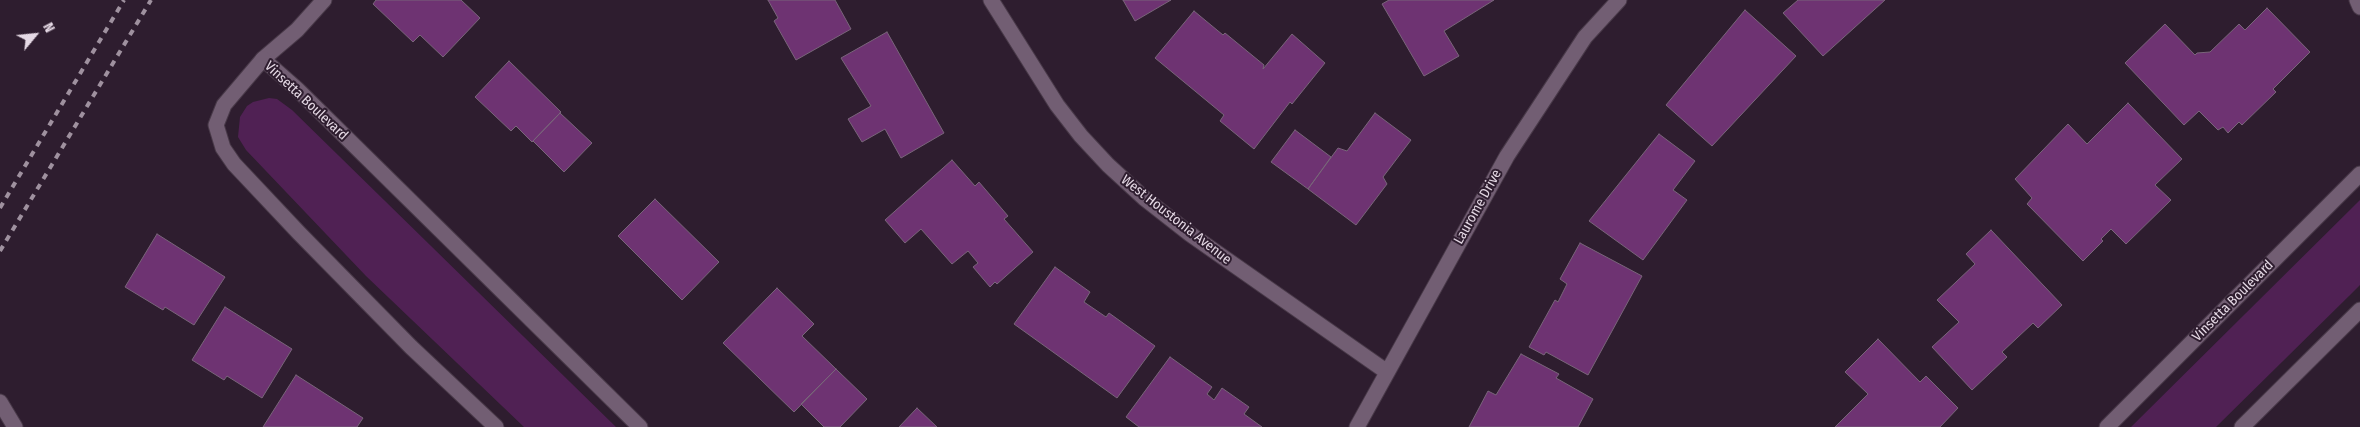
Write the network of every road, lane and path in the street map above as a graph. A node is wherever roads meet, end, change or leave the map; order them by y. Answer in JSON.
{"nodes":[{"id":1,"x":324,"y":0,"type":"edge"},
{"id":2,"x":991,"y":0,"type":"edge"},
{"id":3,"x":1619,"y":0,"type":"edge"},
{"id":4,"x":2357,"y":0,"type":"edge"},
{"id":5,"x":2360,"y":7,"type":"edge"},
{"id":6,"x":263,"y":59,"type":"junction"},
{"id":7,"x":2360,"y":174,"type":"edge"},
{"id":8,"x":2360,"y":310,"type":"edge"},
{"id":9,"x":1387,"y":372,"type":"junction"},
{"id":10,"x":0,"y":402,"type":"edge"},
{"id":11,"x":15,"y":427,"type":"edge"},
{"id":12,"x":496,"y":427,"type":"edge"},
{"id":13,"x":640,"y":427,"type":"edge"},
{"id":14,"x":1356,"y":427,"type":"edge"},
{"id":15,"x":2107,"y":427,"type":"edge"},
{"id":16,"x":2242,"y":427,"type":"edge"}],
"edges":[{"from":1,"to":6,"type":"street"},
{"from":2,"to":9,"type":"street","name":"West Houstonia Avenue"},
{"from":3,"to":9,"type":"street","name":"Laurome Drive"},
{"from":4,"to":5,"type":"street"},
{"from":6,"to":12,"type":"street","name":"Vinsetta Boulevard"},
{"from":6,"to":13,"type":"street","name":"Vinsetta Boulevard"},
{"from":7,"to":15,"type":"street","name":"Vinsetta Boulevard"},
{"from":8,"to":16,"type":"street"},
{"from":9,"to":14,"type":"street","name":"Laurome Drive"},
{"from":10,"to":11,"type":"street"}]}
